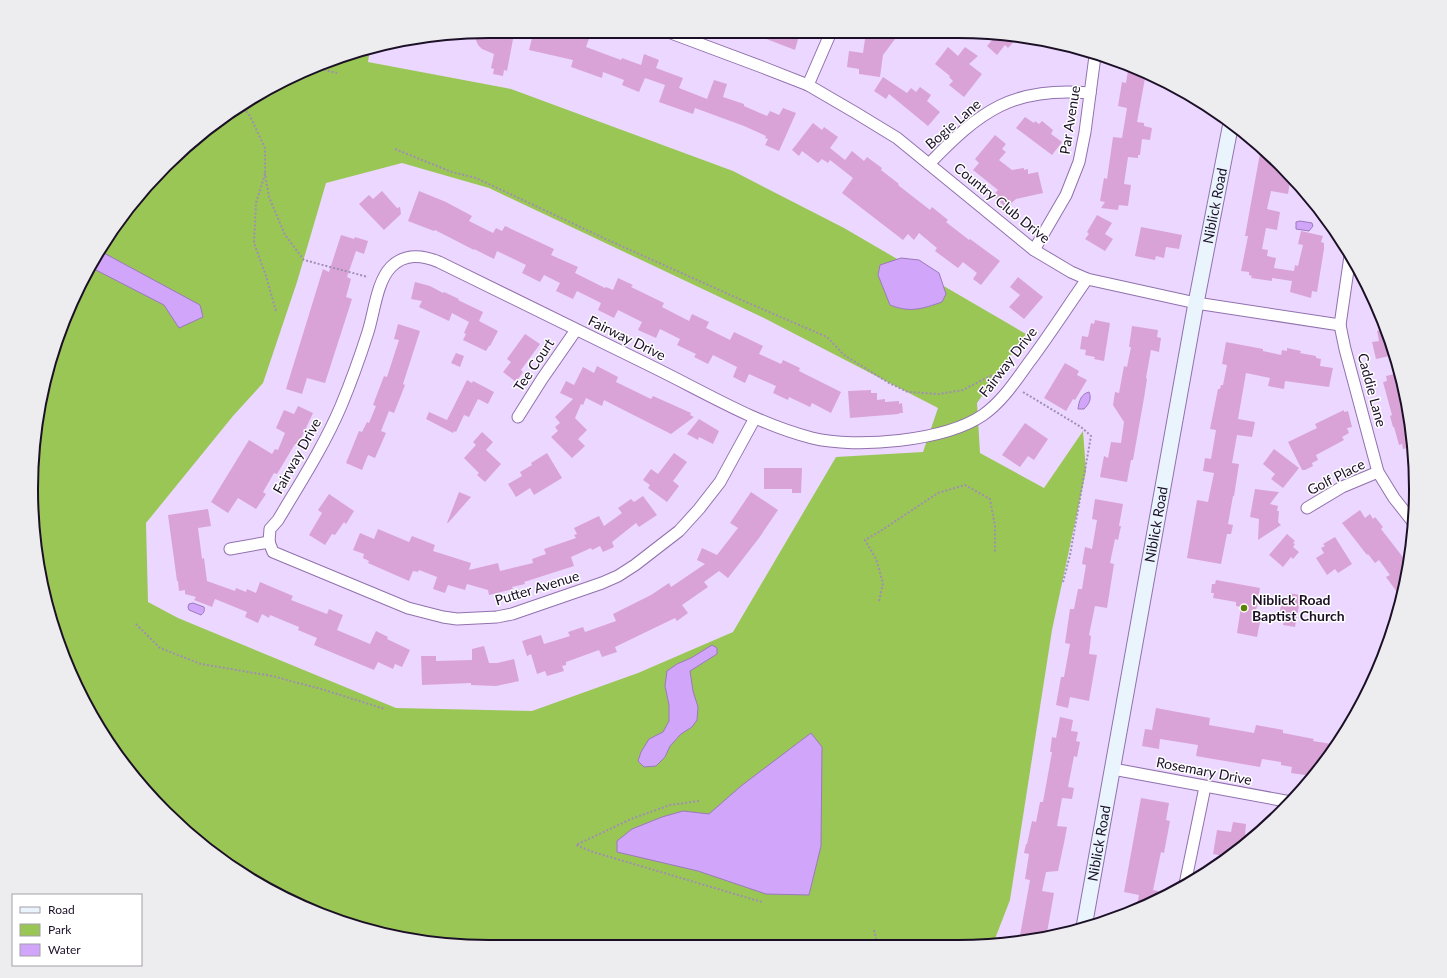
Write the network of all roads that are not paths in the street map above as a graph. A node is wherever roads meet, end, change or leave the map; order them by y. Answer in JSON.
{"nodes":[{"id":1,"x":685,"y":38,"type":"edge"},
{"id":2,"x":828,"y":38,"type":"edge"},
{"id":3,"x":1095,"y":60,"type":"edge"},
{"id":4,"x":808,"y":86,"type":"junction"},
{"id":5,"x":1090,"y":93,"type":"junction"},
{"id":6,"x":1229,"y":128,"type":"edge"},
{"id":7,"x":929,"y":164,"type":"junction"},
{"id":8,"x":1034,"y":250,"type":"junction"},
{"id":9,"x":1349,"y":264,"type":"edge"},
{"id":10,"x":1087,"y":279,"type":"junction"},
{"id":11,"x":1196,"y":303,"type":"junction"},
{"id":12,"x":1340,"y":325,"type":"junction"},
{"id":13,"x":576,"y":330,"type":"junction"},
{"id":14,"x":518,"y":417,"type":"dead end"},
{"id":15,"x":755,"y":418,"type":"junction"},
{"id":16,"x":1378,"y":472,"type":"junction"},
{"id":17,"x":1307,"y":508,"type":"dead end"},
{"id":18,"x":1408,"y":516,"type":"edge"},
{"id":19,"x":269,"y":542,"type":"junction"},
{"id":20,"x":230,"y":549,"type":"dead end"},
{"id":21,"x":1112,"y":769,"type":"junction"},
{"id":22,"x":1205,"y":787,"type":"junction"},
{"id":23,"x":1284,"y":801,"type":"edge"},
{"id":24,"x":1186,"y":879,"type":"edge"},
{"id":25,"x":1085,"y":922,"type":"edge"}],
"edges":[{"from":1,"to":4,"type":"street","name":"Country Club Drive"},
{"from":2,"to":4,"type":"street"},
{"from":3,"to":5,"type":"street","name":"Par Avenue"},
{"from":4,"to":7,"type":"street","name":"Country Club Drive"},
{"from":5,"to":7,"type":"street","name":"Bogie Lane"},
{"from":5,"to":8,"type":"street","name":"Par Avenue"},
{"from":6,"to":11,"type":"main road","name":"Niblick Road"},
{"from":7,"to":8,"type":"street","name":"Country Club Drive"},
{"from":8,"to":10,"type":"street","name":"Country Club Drive"},
{"from":9,"to":12,"type":"street","name":"Caddie Lane"},
{"from":10,"to":11,"type":"street","name":"Country Club Drive"},
{"from":10,"to":15,"type":"street","name":"Fairway Drive"},
{"from":11,"to":12,"type":"street","name":"Country Club Drive"},
{"from":11,"to":21,"type":"main road","name":"Niblick Road"},
{"from":12,"to":16,"type":"street","name":"Caddie Lane"},
{"from":13,"to":14,"type":"street","name":"Tee Court"},
{"from":13,"to":15,"type":"street","name":"Fairway Drive"},
{"from":13,"to":19,"type":"street","name":"Fairway Drive"},
{"from":15,"to":19,"type":"street","name":"Putter Avenue"},
{"from":16,"to":17,"type":"street","name":"Golf Place"},
{"from":16,"to":18,"type":"street","name":"Caddie Lane"},
{"from":19,"to":20,"type":"street"},
{"from":21,"to":22,"type":"street","name":"Rosemary Drive"},
{"from":21,"to":25,"type":"main road","name":"Niblick Road"},
{"from":22,"to":23,"type":"street","name":"Rosemary Drive"},
{"from":22,"to":24,"type":"street"}]}
